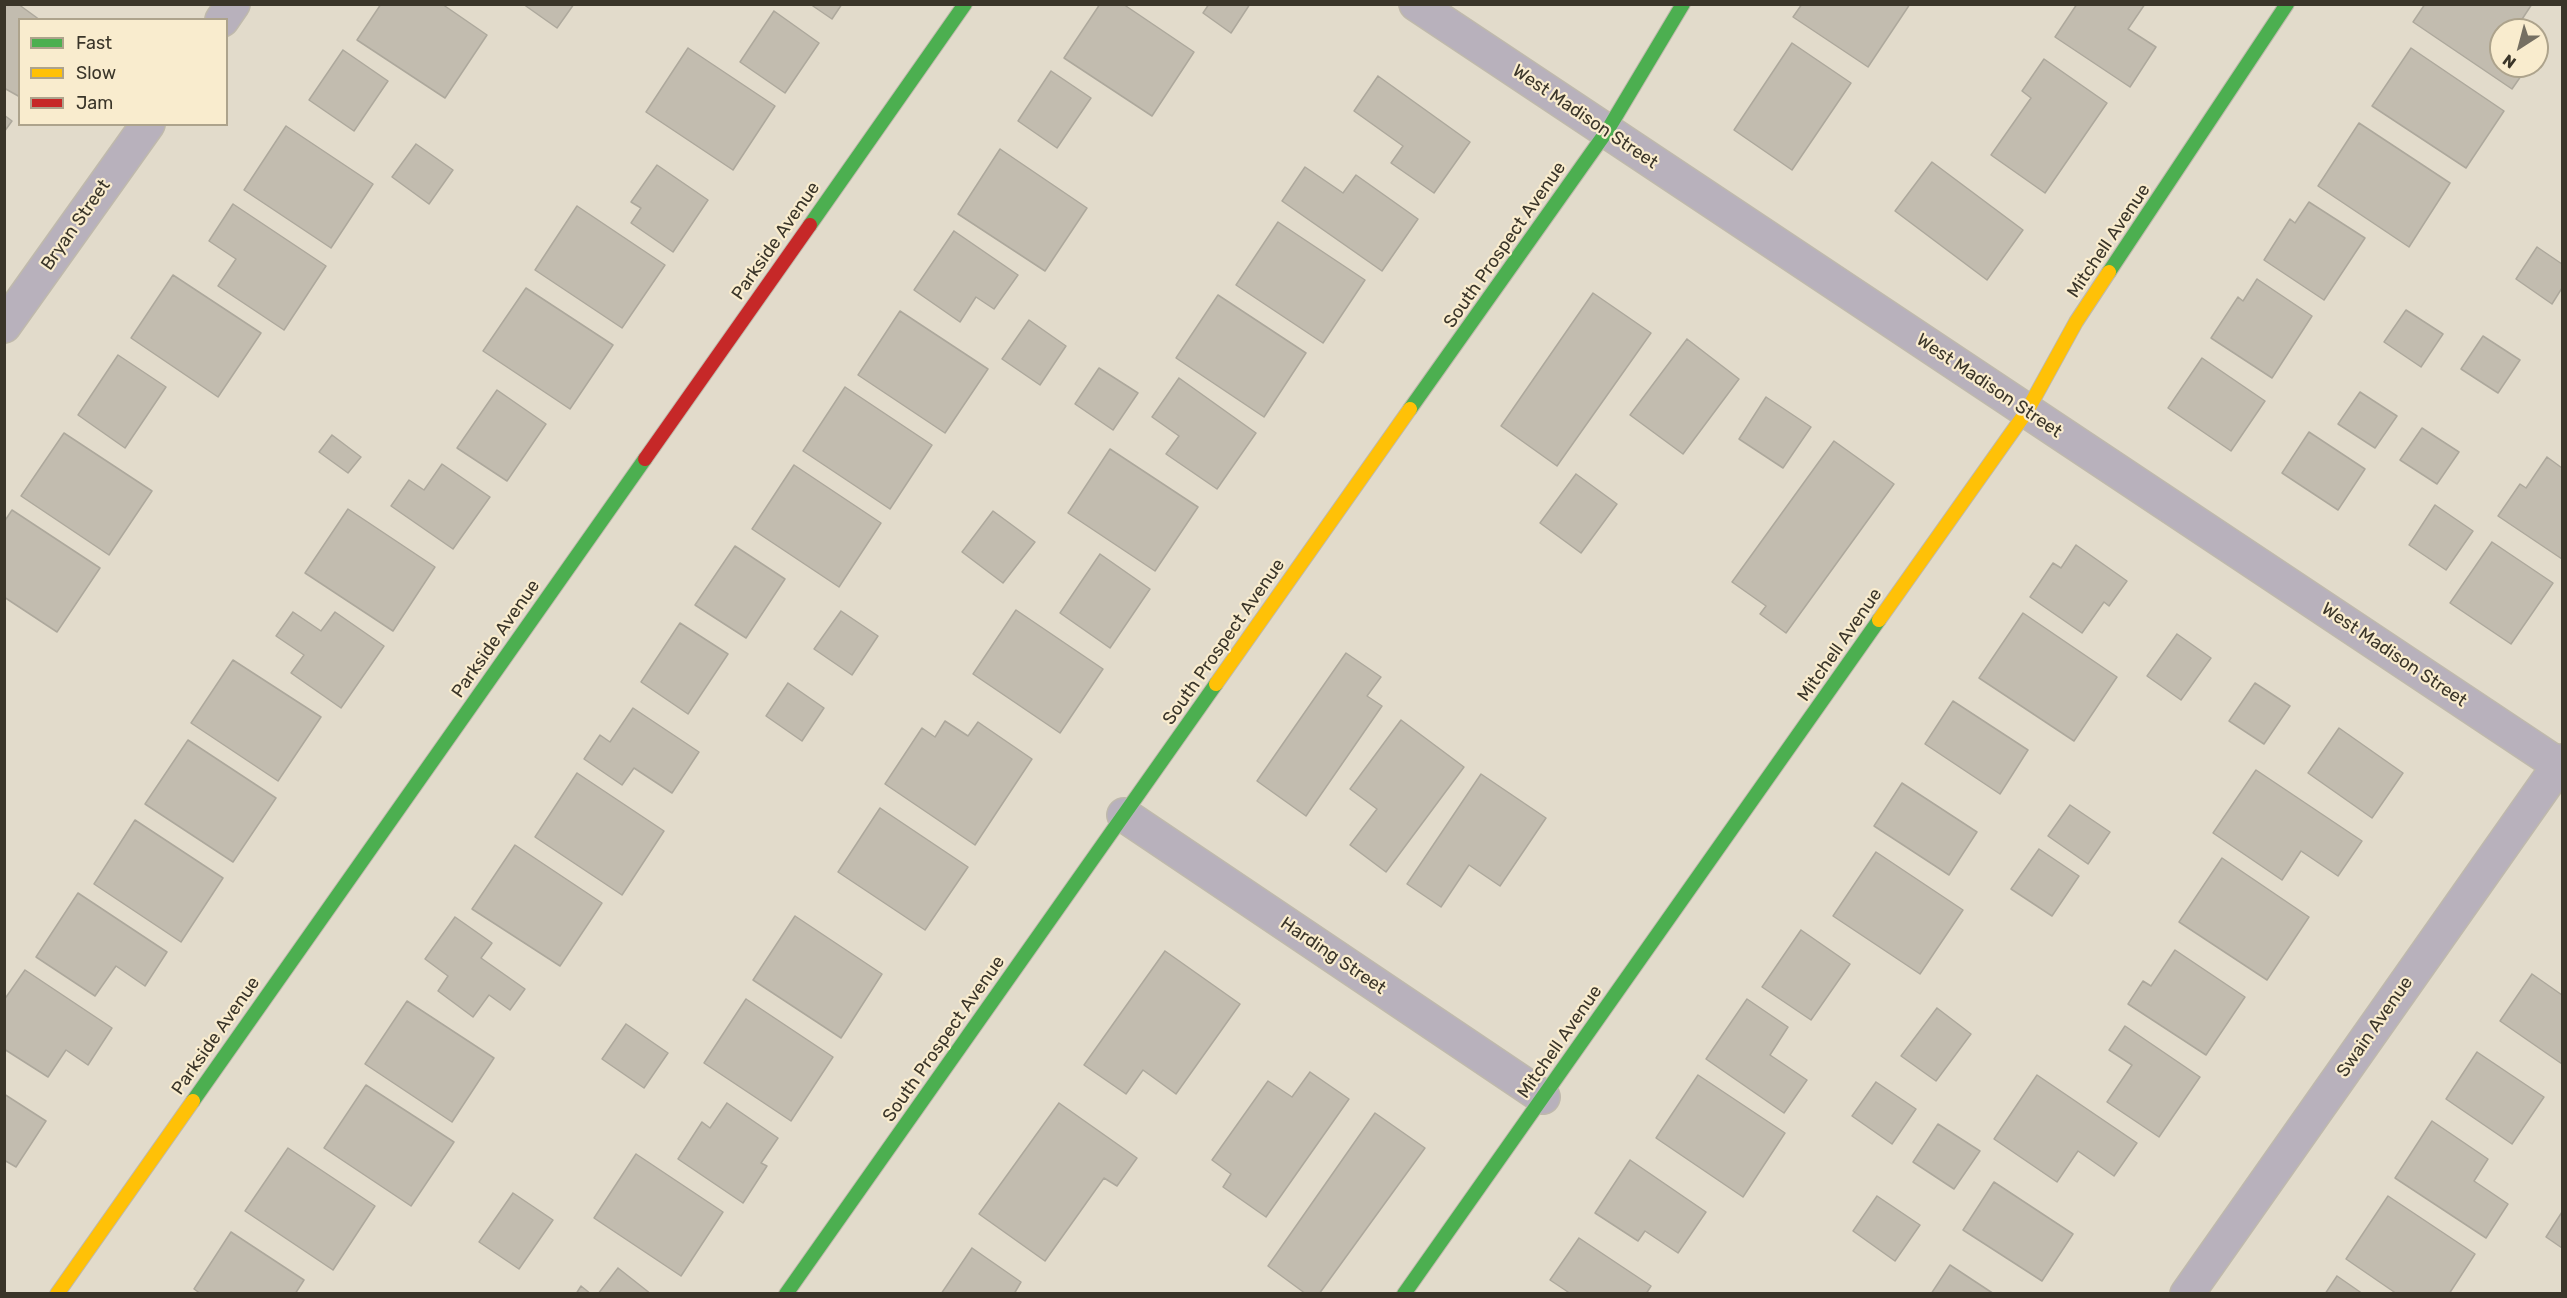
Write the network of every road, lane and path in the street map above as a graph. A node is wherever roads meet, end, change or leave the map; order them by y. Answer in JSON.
{"nodes":[{"id":1,"x":233,"y":4,"type":"edge"},
{"id":2,"x":966,"y":4,"type":"edge"},
{"id":3,"x":1416,"y":4,"type":"edge"},
{"id":4,"x":1683,"y":4,"type":"edge"},
{"id":5,"x":2287,"y":4,"type":"edge"},
{"id":6,"x":223,"y":18,"type":"edge"},
{"id":7,"x":147,"y":126,"type":"edge"},
{"id":8,"x":1607,"y":131,"type":"junction"},
{"id":9,"x":4,"y":326,"type":"edge"},
{"id":10,"x":2027,"y":411,"type":"junction"},
{"id":11,"x":2561,"y":764,"type":"edge"},
{"id":12,"x":1124,"y":815,"type":"junction"},
{"id":13,"x":1543,"y":1097,"type":"junction"},
{"id":14,"x":57,"y":1293,"type":"edge"},
{"id":15,"x":786,"y":1293,"type":"edge"},
{"id":16,"x":1404,"y":1293,"type":"edge"},
{"id":17,"x":2187,"y":1293,"type":"edge"}],
"edges":[{"from":1,"to":6,"type":"street"},
{"from":2,"to":14,"type":"street","name":"Parkside Avenue"},
{"from":3,"to":8,"type":"street","name":"West Madison Street"},
{"from":4,"to":8,"type":"street","name":"South Prospect Avenue"},
{"from":5,"to":10,"type":"street","name":"Mitchell Avenue"},
{"from":7,"to":9,"type":"street","name":"Bryan Street"},
{"from":8,"to":10,"type":"street","name":"West Madison Street"},
{"from":8,"to":12,"type":"street","name":"South Prospect Avenue"},
{"from":10,"to":11,"type":"street","name":"West Madison Street"},
{"from":10,"to":13,"type":"street","name":"Mitchell Avenue"},
{"from":11,"to":17,"type":"street","name":"Swain Avenue"},
{"from":12,"to":13,"type":"street","name":"Harding Street"},
{"from":12,"to":15,"type":"street","name":"South Prospect Avenue"},
{"from":13,"to":16,"type":"street","name":"Mitchell Avenue"}]}
